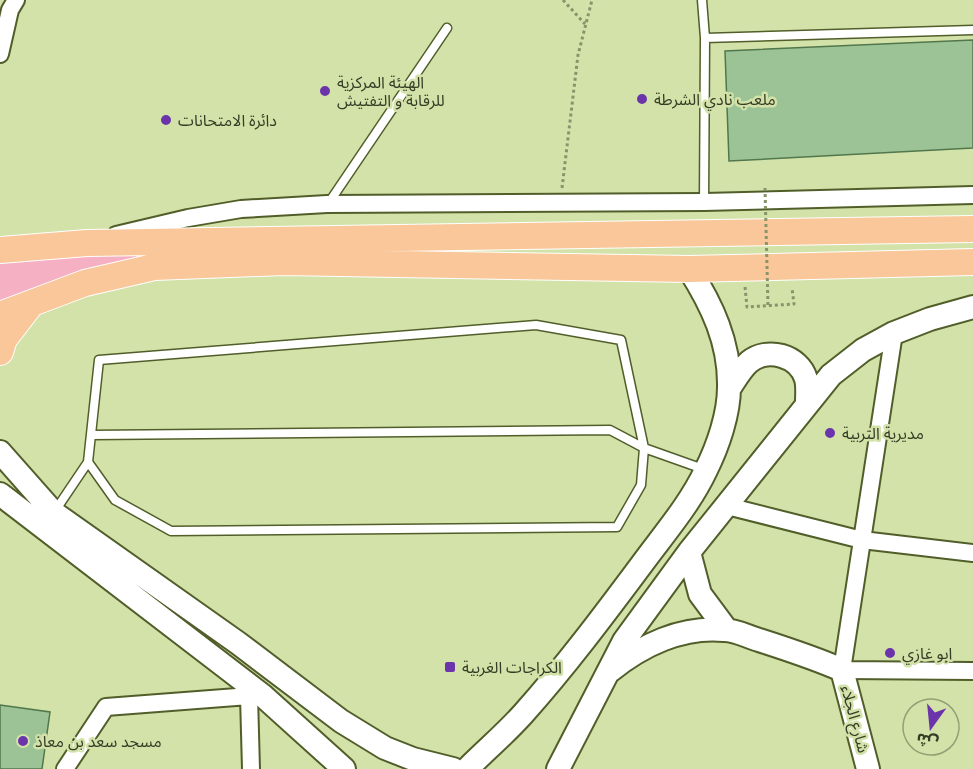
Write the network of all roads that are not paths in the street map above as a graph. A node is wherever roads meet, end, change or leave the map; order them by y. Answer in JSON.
{"nodes":[{"id":1,"x":702,"y":0,"type":"edge"},
{"id":2,"x":9,"y":4,"type":"edge"},
{"id":3,"x":447,"y":28,"type":"dead end"},
{"id":4,"x":973,"y":30,"type":"edge"},
{"id":5,"x":705,"y":38,"type":"junction"},
{"id":6,"x":0,"y":54,"type":"edge"},
{"id":7,"x":973,"y":195,"type":"edge"},
{"id":8,"x":704,"y":202,"type":"junction"},
{"id":9,"x":327,"y":204,"type":"junction"},
{"id":10,"x":973,"y":229,"type":"edge"},
{"id":11,"x":87,"y":243,"type":"junction"},
{"id":12,"x":0,"y":250,"type":"edge"},
{"id":13,"x":973,"y":262,"type":"edge"},
{"id":14,"x":689,"y":269,"type":"junction"},
{"id":15,"x":31,"y":304,"type":"junction"},
{"id":16,"x":973,"y":307,"type":"edge"},
{"id":17,"x":0,"y":315,"type":"edge"},
{"id":18,"x":894,"y":333,"type":"junction"},
{"id":19,"x":0,"y":352,"type":"edge"},
{"id":20,"x":729,"y":389,"type":"junction"},
{"id":21,"x":807,"y":402,"type":"junction"},
{"id":22,"x":91,"y":435,"type":"junction"},
{"id":23,"x":644,"y":448,"type":"junction"},
{"id":24,"x":0,"y":452,"type":"edge"},
{"id":25,"x":88,"y":462,"type":"junction"},
{"id":26,"x":706,"y":470,"type":"junction"},
{"id":27,"x":0,"y":495,"type":"edge"},
{"id":28,"x":727,"y":506,"type":"junction"},
{"id":29,"x":54,"y":513,"type":"junction"},
{"id":30,"x":862,"y":540,"type":"junction"},
{"id":31,"x":689,"y":552,"type":"junction"},
{"id":32,"x":973,"y":553,"type":"edge"},
{"id":33,"x":726,"y":629,"type":"junction"},
{"id":34,"x":842,"y":670,"type":"junction"},
{"id":35,"x":973,"y":671,"type":"edge"},
{"id":36,"x":604,"y":676,"type":"junction"},
{"id":37,"x":255,"y":695,"type":"junction"},
{"id":38,"x":468,"y":768,"type":"edge"},
{"id":39,"x":65,"y":769,"type":"edge"},
{"id":40,"x":251,"y":769,"type":"edge"},
{"id":41,"x":344,"y":769,"type":"edge"},
{"id":42,"x":453,"y":769,"type":"edge"},
{"id":43,"x":462,"y":769,"type":"edge"},
{"id":44,"x":472,"y":769,"type":"edge"},
{"id":45,"x":558,"y":769,"type":"edge"},
{"id":46,"x":868,"y":769,"type":"edge"}],
"edges":[{"from":1,"to":5,"type":"lane"},
{"from":2,"to":6,"type":"street"},
{"from":3,"to":9,"type":"lane"},
{"from":4,"to":5,"type":"lane"},
{"from":5,"to":8,"type":"lane"},
{"from":7,"to":8,"type":"street"},
{"from":8,"to":9,"type":"street"},
{"from":9,"to":11,"type":"street"},
{"from":10,"to":11,"type":"main road"},
{"from":11,"to":12,"type":"main road"},
{"from":13,"to":14,"type":"main road"},
{"from":14,"to":15,"type":"main road"},
{"from":14,"to":20,"type":"main road"},
{"from":15,"to":17,"type":"main road"},
{"from":15,"to":19,"type":"main road"},
{"from":16,"to":18,"type":"main road"},
{"from":18,"to":21,"type":"main road"},
{"from":18,"to":30,"type":"street"},
{"from":20,"to":21,"type":"main road"},
{"from":20,"to":26,"type":"main road"},
{"from":21,"to":28,"type":"main road"},
{"from":22,"to":23,"type":"lane"},
{"from":22,"to":23,"type":"lane"},
{"from":22,"to":25,"type":"lane"},
{"from":23,"to":25,"type":"lane"},
{"from":23,"to":26,"type":"lane"},
{"from":24,"to":29,"type":"main road"},
{"from":25,"to":29,"type":"lane"},
{"from":26,"to":38,"type":"main road"},
{"from":27,"to":37,"type":"main road"},
{"from":28,"to":30,"type":"street"},
{"from":28,"to":31,"type":"main road"},
{"from":29,"to":42,"type":"main road"},
{"from":30,"to":32,"type":"street"},
{"from":30,"to":34,"type":"street"},
{"from":31,"to":33,"type":"main road"},
{"from":31,"to":36,"type":"main road"},
{"from":33,"to":34,"type":"main road"},
{"from":33,"to":36,"type":"main road"},
{"from":34,"to":35,"type":"street"},
{"from":34,"to":46,"type":"main road","name":"شارع الجلاء"},
{"from":36,"to":45,"type":"main road"},
{"from":37,"to":39,"type":"street"},
{"from":37,"to":40,"type":"street"},
{"from":37,"to":41,"type":"main road"},
{"from":38,"to":43,"type":"main road"},
{"from":38,"to":44,"type":"main road"}]}
